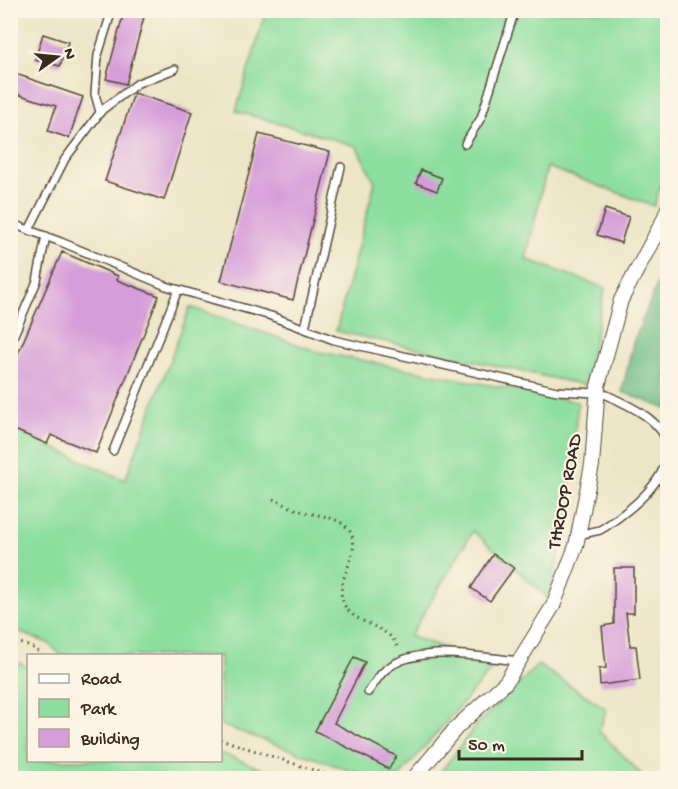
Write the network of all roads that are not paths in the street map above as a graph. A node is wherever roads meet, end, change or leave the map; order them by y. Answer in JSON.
{"nodes":[{"id":1,"x":112,"y":10,"type":"edge"},
{"id":2,"x":515,"y":10,"type":"edge"},
{"id":3,"x":175,"y":69,"type":"dead end"},
{"id":4,"x":100,"y":112,"type":"junction"},
{"id":5,"x":465,"y":144,"type":"dead end"},
{"id":6,"x":341,"y":167,"type":"dead end"},
{"id":7,"x":668,"y":208,"type":"edge"},
{"id":8,"x":10,"y":223,"type":"edge"},
{"id":9,"x":28,"y":230,"type":"junction"},
{"id":10,"x":45,"y":236,"type":"junction"},
{"id":11,"x":178,"y":290,"type":"junction"},
{"id":12,"x":305,"y":328,"type":"junction"},
{"id":13,"x":10,"y":344,"type":"edge"},
{"id":14,"x":597,"y":392,"type":"junction"},
{"id":15,"x":668,"y":446,"type":"edge"},
{"id":16,"x":113,"y":451,"type":"dead end"},
{"id":17,"x":668,"y":453,"type":"edge"},
{"id":18,"x":578,"y":535,"type":"junction"},
{"id":19,"x":518,"y":662,"type":"junction"},
{"id":20,"x":368,"y":692,"type":"dead end"},
{"id":21,"x":414,"y":778,"type":"edge"}],
"edges":[{"from":1,"to":4,"type":"lane"},
{"from":2,"to":5,"type":"lane"},
{"from":3,"to":4,"type":"lane"},
{"from":4,"to":9,"type":"lane"},
{"from":6,"to":12,"type":"lane"},
{"from":7,"to":14,"type":"street","name":"THROOP ROAD"},
{"from":8,"to":9,"type":"lane"},
{"from":9,"to":10,"type":"lane"},
{"from":10,"to":11,"type":"lane"},
{"from":10,"to":13,"type":"lane"},
{"from":11,"to":12,"type":"lane"},
{"from":11,"to":16,"type":"lane"},
{"from":12,"to":14,"type":"lane"},
{"from":14,"to":15,"type":"lane"},
{"from":14,"to":18,"type":"street","name":"THROOP ROAD"},
{"from":17,"to":18,"type":"lane"},
{"from":18,"to":19,"type":"street","name":"THROOP ROAD"},
{"from":19,"to":20,"type":"lane"},
{"from":19,"to":21,"type":"street","name":"THROOP ROAD"}]}
